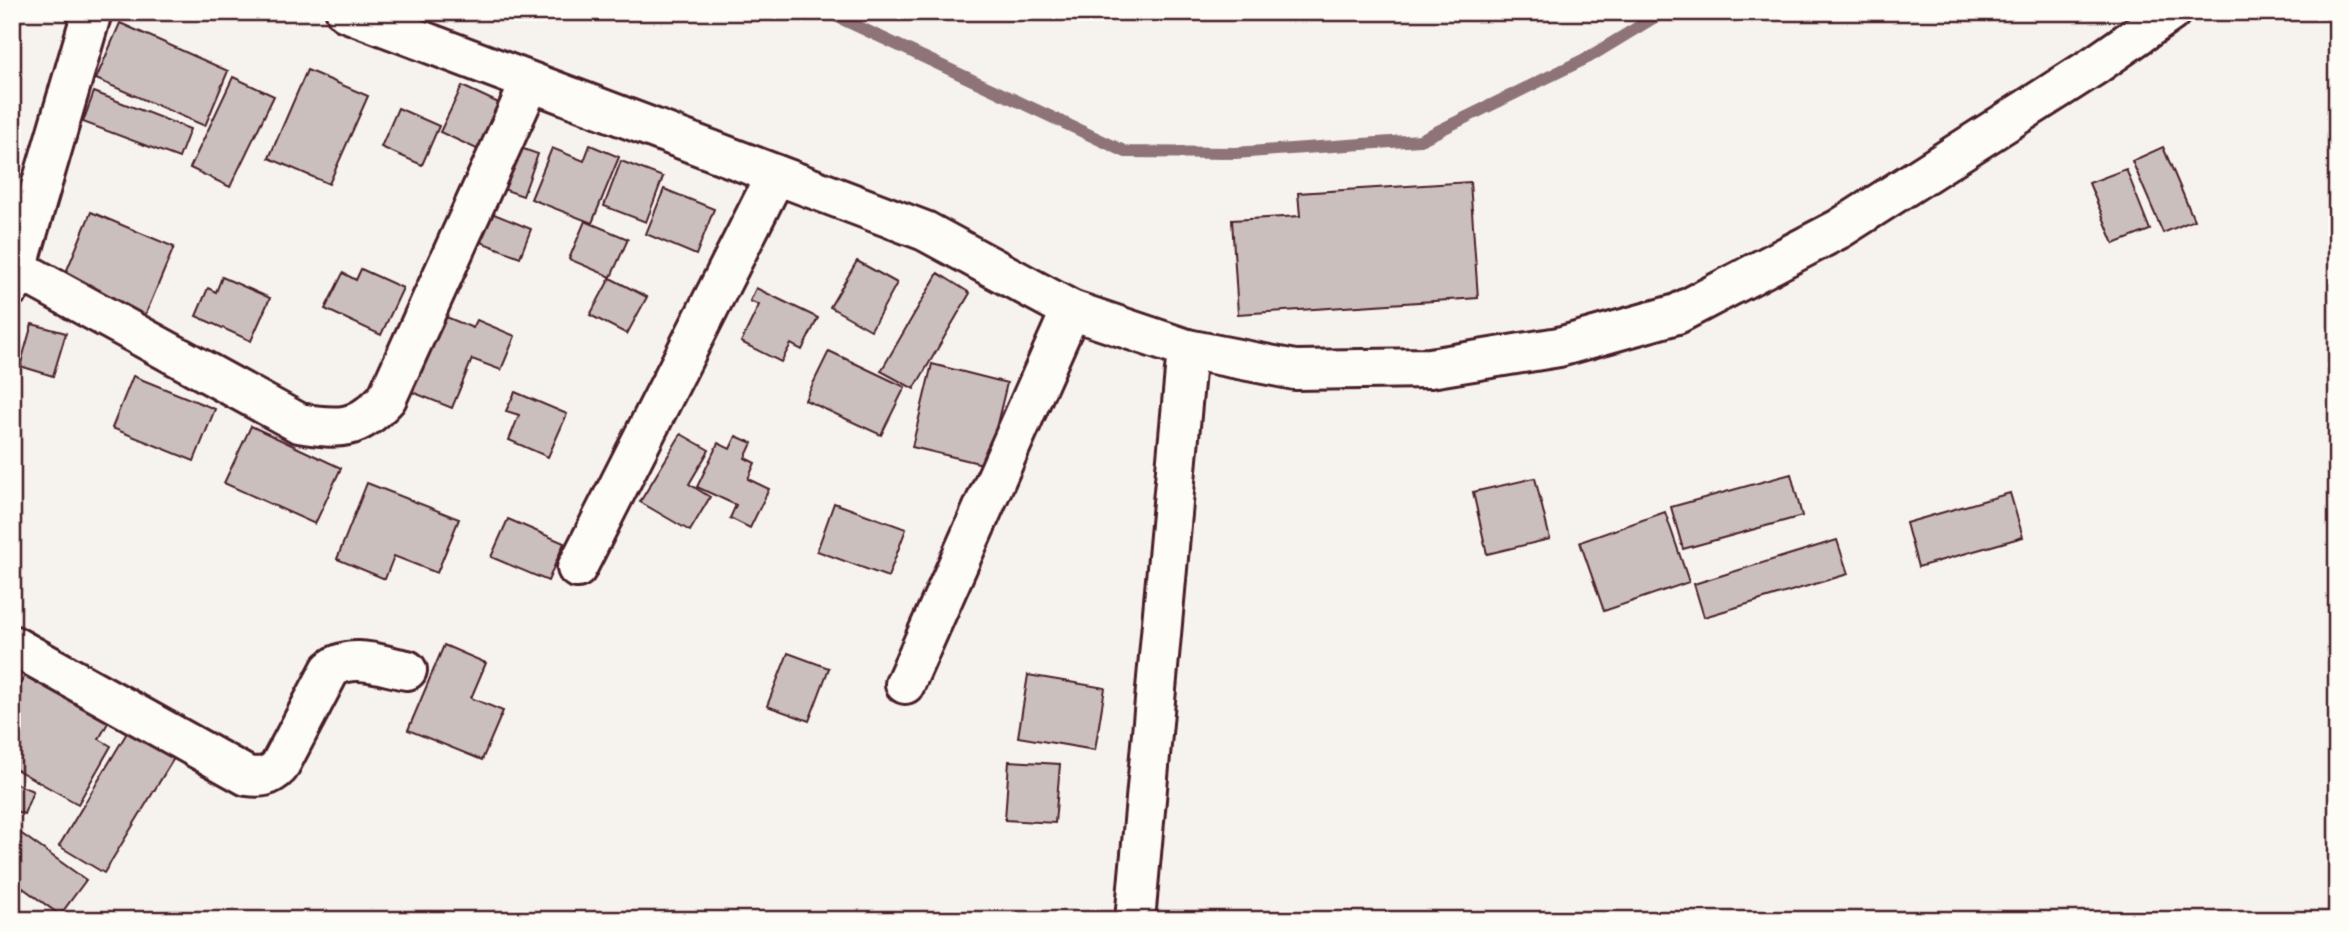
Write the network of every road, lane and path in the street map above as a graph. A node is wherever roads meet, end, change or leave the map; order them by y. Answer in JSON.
{"nodes":[{"id":1,"x":92,"y":12,"type":"edge"},
{"id":2,"x":346,"y":12,"type":"edge"},
{"id":3,"x":2171,"y":12,"type":"edge"},
{"id":4,"x":530,"y":83,"type":"junction"},
{"id":5,"x":776,"y":175,"type":"junction"},
{"id":6,"x":14,"y":277,"type":"edge"},
{"id":7,"x":1071,"y":310,"type":"junction"},
{"id":8,"x":1186,"y":349,"type":"junction"},
{"id":9,"x":577,"y":568,"type":"dead end"},
{"id":10,"x":12,"y":645,"type":"edge"},
{"id":11,"x":407,"y":670,"type":"dead end"},
{"id":12,"x":905,"y":684,"type":"dead end"},
{"id":13,"x":1135,"y":920,"type":"edge"}],
"edges":[{"from":1,"to":6,"type":"street"},
{"from":2,"to":4,"type":"street"},
{"from":3,"to":8,"type":"street"},
{"from":4,"to":5,"type":"street"},
{"from":4,"to":6,"type":"street"},
{"from":5,"to":7,"type":"street"},
{"from":5,"to":9,"type":"street"},
{"from":7,"to":8,"type":"street"},
{"from":7,"to":12,"type":"street"},
{"from":8,"to":13,"type":"street"},
{"from":10,"to":11,"type":"street"}]}
